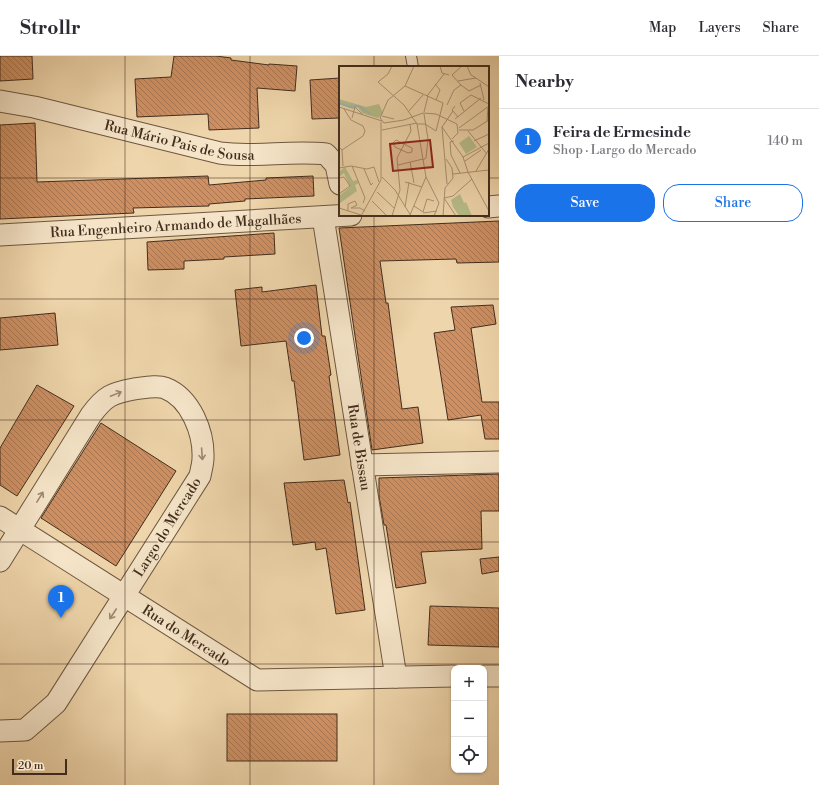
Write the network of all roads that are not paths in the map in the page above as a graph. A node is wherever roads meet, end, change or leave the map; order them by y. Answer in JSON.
{"nodes":[{"id":1,"x":411,"y":56,"type":"edge"},
{"id":2,"x":413,"y":66,"type":"edge"},
{"id":3,"x":0,"y":100,"type":"edge"},
{"id":4,"x":339,"y":179,"type":"edge"},
{"id":5,"x":499,"y":206,"type":"edge"},
{"id":6,"x":489,"y":207,"type":"edge"},
{"id":7,"x":339,"y":215,"type":"edge"},
{"id":8,"x":323,"y":216,"type":"junction"},
{"id":9,"x":0,"y":235,"type":"edge"},
{"id":10,"x":499,"y":462,"type":"edge"},
{"id":11,"x":362,"y":465,"type":"junction"},
{"id":12,"x":0,"y":517,"type":"edge"},
{"id":13,"x":20,"y":530,"type":"junction"},
{"id":14,"x":0,"y":561,"type":"edge"},
{"id":15,"x":124,"y":596,"type":"junction"},
{"id":16,"x":451,"y":676,"type":"edge"},
{"id":17,"x":487,"y":676,"type":"edge"},
{"id":18,"x":499,"y":676,"type":"edge"},
{"id":19,"x":396,"y":678,"type":"junction"},
{"id":20,"x":0,"y":731,"type":"edge"}],
"edges":[{"from":1,"to":2,"type":"lane"},
{"from":3,"to":4,"type":"street","name":"Rua Mário Pais de Sousa"},
{"from":5,"to":6,"type":"street"},
{"from":7,"to":8,"type":"street","name":"Rua Engenheiro Armando de Magalhães"},
{"from":8,"to":9,"type":"street","name":"Rua Engenheiro Armando de Magalhães"},
{"from":8,"to":11,"type":"street","name":"Rua de Bissau"},
{"from":10,"to":11,"type":"street"},
{"from":11,"to":19,"type":"street","name":"Rua de Bissau"},
{"from":12,"to":13,"type":"street","name":"Rua do Mercado"},
{"from":13,"to":14,"type":"street","name":"Largo do Mercado"},
{"from":13,"to":15,"type":"street","name":"Rua do Mercado"},
{"from":13,"to":15,"type":"street","name":"Largo do Mercado","one_way":true},
{"from":15,"to":19,"type":"street","name":"Rua do Mercado"},
{"from":15,"to":20,"type":"street","name":"Largo do Mercado","one_way":true},
{"from":16,"to":19,"type":"street","name":"Rua do Mercado"},
{"from":17,"to":18,"type":"street"}]}
